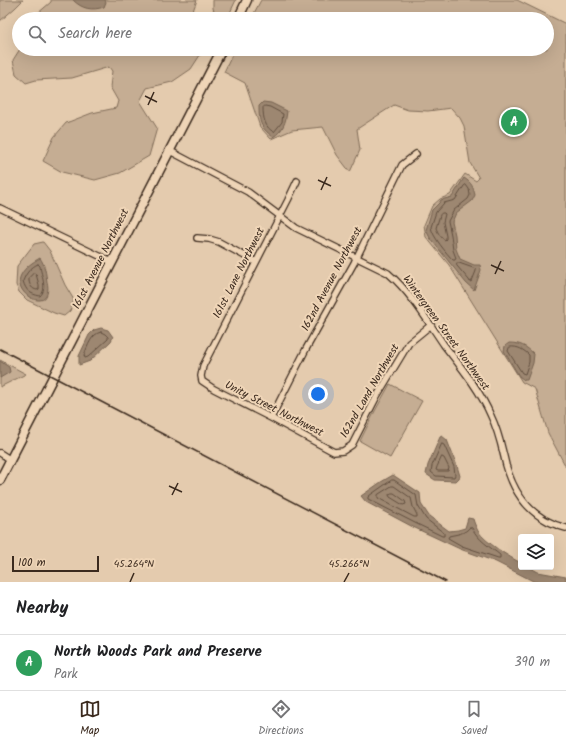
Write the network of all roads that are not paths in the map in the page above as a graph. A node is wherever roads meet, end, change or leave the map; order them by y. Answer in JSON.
{"nodes":[{"id":1,"x":247,"y":0,"type":"edge"},
{"id":2,"x":241,"y":12,"type":"edge"},
{"id":3,"x":218,"y":56,"type":"edge"},
{"id":4,"x":170,"y":151,"type":"junction"},
{"id":5,"x":416,"y":154,"type":"dead end"},
{"id":6,"x":297,"y":181,"type":"dead end"},
{"id":7,"x":0,"y":208,"type":"edge"},
{"id":8,"x":279,"y":216,"type":"junction"},
{"id":9,"x":197,"y":238,"type":"dead end"},
{"id":10,"x":357,"y":257,"type":"junction"},
{"id":11,"x":112,"y":262,"type":"junction"},
{"id":12,"x":256,"y":262,"type":"junction"},
{"id":13,"x":431,"y":325,"type":"junction"},
{"id":14,"x":201,"y":376,"type":"joint"},
{"id":15,"x":271,"y":418,"type":"junction"},
{"id":16,"x":344,"y":451,"type":"joint"},
{"id":17,"x":0,"y":453,"type":"edge"},
{"id":18,"x":11,"y":460,"type":"junction"},
{"id":19,"x":0,"y":480,"type":"edge"},
{"id":20,"x":566,"y":528,"type":"edge"}],
"edges":[{"from":1,"to":2,"type":"main road"},
{"from":3,"to":4,"type":"main road","name":"161st Avenue Northwest"},
{"from":4,"to":8,"type":"street","name":"Wintergreen Street Northwest"},
{"from":4,"to":11,"type":"main road","name":"161st Avenue Northwest"},
{"from":5,"to":10,"type":"street","name":"162nd Avenue Northwest"},
{"from":6,"to":8,"type":"street","name":"161st Lane Northwest"},
{"from":7,"to":11,"type":"street"},
{"from":8,"to":10,"type":"street","name":"Wintergreen Street Northwest"},
{"from":8,"to":12,"type":"street","name":"161st Lane Northwest"},
{"from":9,"to":12,"type":"street"},
{"from":10,"to":13,"type":"street","name":"Wintergreen Street Northwest"},
{"from":10,"to":15,"type":"street","name":"162nd Avenue Northwest"},
{"from":11,"to":18,"type":"main road","name":"161st Avenue Northwest"},
{"from":12,"to":14,"type":"street","name":"161st Lane Northwest"},
{"from":13,"to":16,"type":"street","name":"162nd Land Northwest"},
{"from":13,"to":20,"type":"street","name":"Wintergreen Street Northwest"},
{"from":14,"to":15,"type":"street","name":"Unity Street Northwest"},
{"from":15,"to":16,"type":"street","name":"Unity Street Northwest"},
{"from":17,"to":18,"type":"street"},
{"from":18,"to":19,"type":"main road","name":"161st Avenue Northwest"}]}
